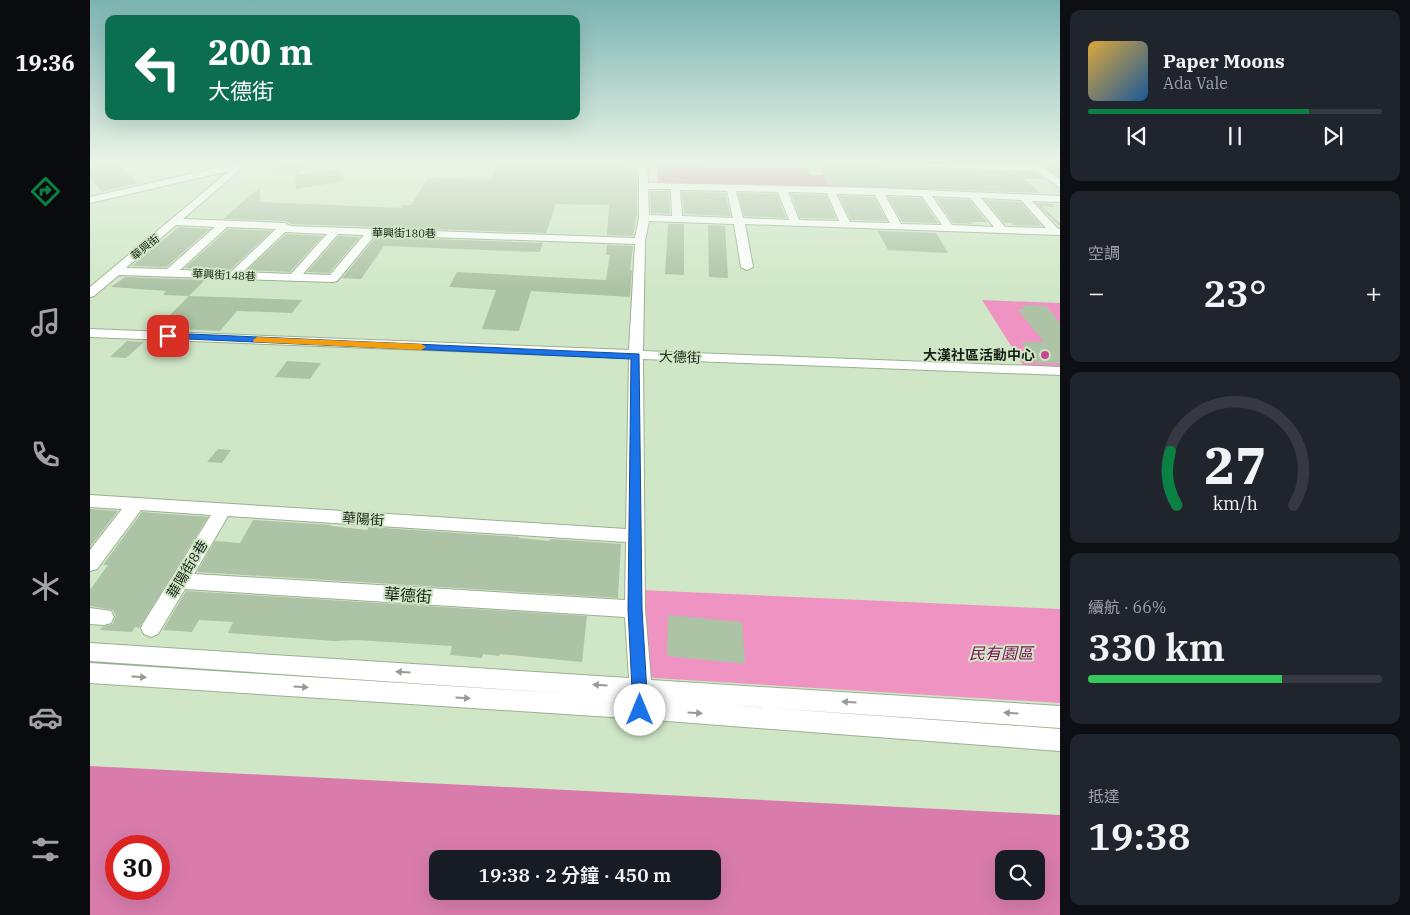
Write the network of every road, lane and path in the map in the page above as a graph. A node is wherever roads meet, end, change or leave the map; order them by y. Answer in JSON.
{"nodes":[{"id":1,"x":196,"y":204,"type":"edge"},
{"id":2,"x":644,"y":204,"type":"edge"},
{"id":3,"x":676,"y":204,"type":"edge"},
{"id":4,"x":735,"y":204,"type":"edge"},
{"id":5,"x":788,"y":204,"type":"edge"},
{"id":6,"x":836,"y":204,"type":"edge"},
{"id":7,"x":885,"y":204,"type":"edge"},
{"id":8,"x":932,"y":204,"type":"edge"},
{"id":9,"x":980,"y":204,"type":"edge"},
{"id":10,"x":1029,"y":204,"type":"edge"},
{"id":11,"x":644,"y":218,"type":"junction"},
{"id":12,"x":677,"y":219,"type":"junction"},
{"id":13,"x":739,"y":221,"type":"junction"},
{"id":14,"x":175,"y":222,"type":"junction"},
{"id":15,"x":795,"y":223,"type":"junction"},
{"id":16,"x":224,"y":224,"type":"junction"},
{"id":17,"x":846,"y":225,"type":"junction"},
{"id":18,"x":897,"y":226,"type":"junction"},
{"id":19,"x":949,"y":228,"type":"junction"},
{"id":20,"x":282,"y":229,"type":"junction"},
{"id":21,"x":1001,"y":229,"type":"junction"},
{"id":22,"x":334,"y":232,"type":"junction"},
{"id":23,"x":372,"y":232,"type":"junction"},
{"id":24,"x":1057,"y":232,"type":"edge"},
{"id":25,"x":640,"y":241,"type":"junction"},
{"id":26,"x":747,"y":267,"type":"dead end"},
{"id":27,"x":116,"y":271,"type":"junction"},
{"id":28,"x":170,"y":272,"type":"junction"},
{"id":29,"x":234,"y":275,"type":"junction"},
{"id":30,"x":294,"y":278,"type":"junction"},
{"id":31,"x":90,"y":293,"type":"edge"},
{"id":32,"x":90,"y":333,"type":"edge"},
{"id":33,"x":636,"y":356,"type":"junction"},
{"id":34,"x":1060,"y":371,"type":"edge"},
{"id":35,"x":90,"y":501,"type":"edge"},
{"id":36,"x":136,"y":504,"type":"junction"},
{"id":37,"x":223,"y":510,"type":"junction"},
{"id":38,"x":635,"y":536,"type":"junction"},
{"id":39,"x":90,"y":564,"type":"edge"},
{"id":40,"x":180,"y":581,"type":"junction"},
{"id":41,"x":635,"y":609,"type":"junction"},
{"id":42,"x":151,"y":628,"type":"dead end"},
{"id":43,"x":90,"y":652,"type":"edge"},
{"id":44,"x":90,"y":673,"type":"edge"},
{"id":45,"x":641,"y":698,"type":"junction"},
{"id":46,"x":1060,"y":717,"type":"edge"},
{"id":47,"x":1060,"y":740,"type":"edge"}],
"edges":[{"from":1,"to":14,"type":"street","name":"華興街"},
{"from":2,"to":11,"type":"street"},
{"from":3,"to":12,"type":"street"},
{"from":4,"to":13,"type":"street"},
{"from":5,"to":15,"type":"street"},
{"from":6,"to":17,"type":"street"},
{"from":7,"to":18,"type":"street"},
{"from":8,"to":19,"type":"street"},
{"from":9,"to":21,"type":"street"},
{"from":10,"to":24,"type":"street"},
{"from":11,"to":12,"type":"street"},
{"from":11,"to":25,"type":"street"},
{"from":12,"to":13,"type":"street"},
{"from":13,"to":15,"type":"street"},
{"from":13,"to":26,"type":"street"},
{"from":14,"to":16,"type":"street","name":"華興街180巷"},
{"from":14,"to":27,"type":"street","name":"華興街"},
{"from":15,"to":17,"type":"street"},
{"from":16,"to":20,"type":"street","name":"華興街180巷"},
{"from":16,"to":28,"type":"street"},
{"from":17,"to":18,"type":"street"},
{"from":18,"to":19,"type":"street"},
{"from":19,"to":21,"type":"street"},
{"from":20,"to":22,"type":"street","name":"華興街180巷"},
{"from":20,"to":29,"type":"street"},
{"from":21,"to":24,"type":"street"},
{"from":22,"to":23,"type":"street","name":"華興街180巷"},
{"from":22,"to":30,"type":"street"},
{"from":23,"to":25,"type":"street","name":"華興街180巷"},
{"from":23,"to":30,"type":"street","name":"華興街148巷"},
{"from":25,"to":33,"type":"street"},
{"from":27,"to":28,"type":"street","name":"華興街148巷"},
{"from":27,"to":31,"type":"street","name":"華興街"},
{"from":28,"to":29,"type":"street","name":"華興街148巷"},
{"from":29,"to":30,"type":"street","name":"華興街148巷"},
{"from":32,"to":33,"type":"street","name":"大德街"},
{"from":33,"to":34,"type":"street","name":"大德街"},
{"from":33,"to":38,"type":"street"},
{"from":35,"to":36,"type":"street","name":"華陽街"},
{"from":36,"to":37,"type":"street","name":"華陽街"},
{"from":36,"to":39,"type":"street"},
{"from":37,"to":38,"type":"street","name":"華陽街"},
{"from":37,"to":40,"type":"street","name":"華陽街8巷"},
{"from":38,"to":41,"type":"street"},
{"from":40,"to":41,"type":"street","name":"華德街"},
{"from":40,"to":42,"type":"street","name":"華陽街8巷"},
{"from":41,"to":45,"type":"street"},
{"from":45,"to":43,"type":"street","one_way":true},
{"from":44,"to":45,"type":"street","one_way":true},
{"from":46,"to":45,"type":"street","one_way":true},
{"from":45,"to":47,"type":"street","one_way":true}]}
